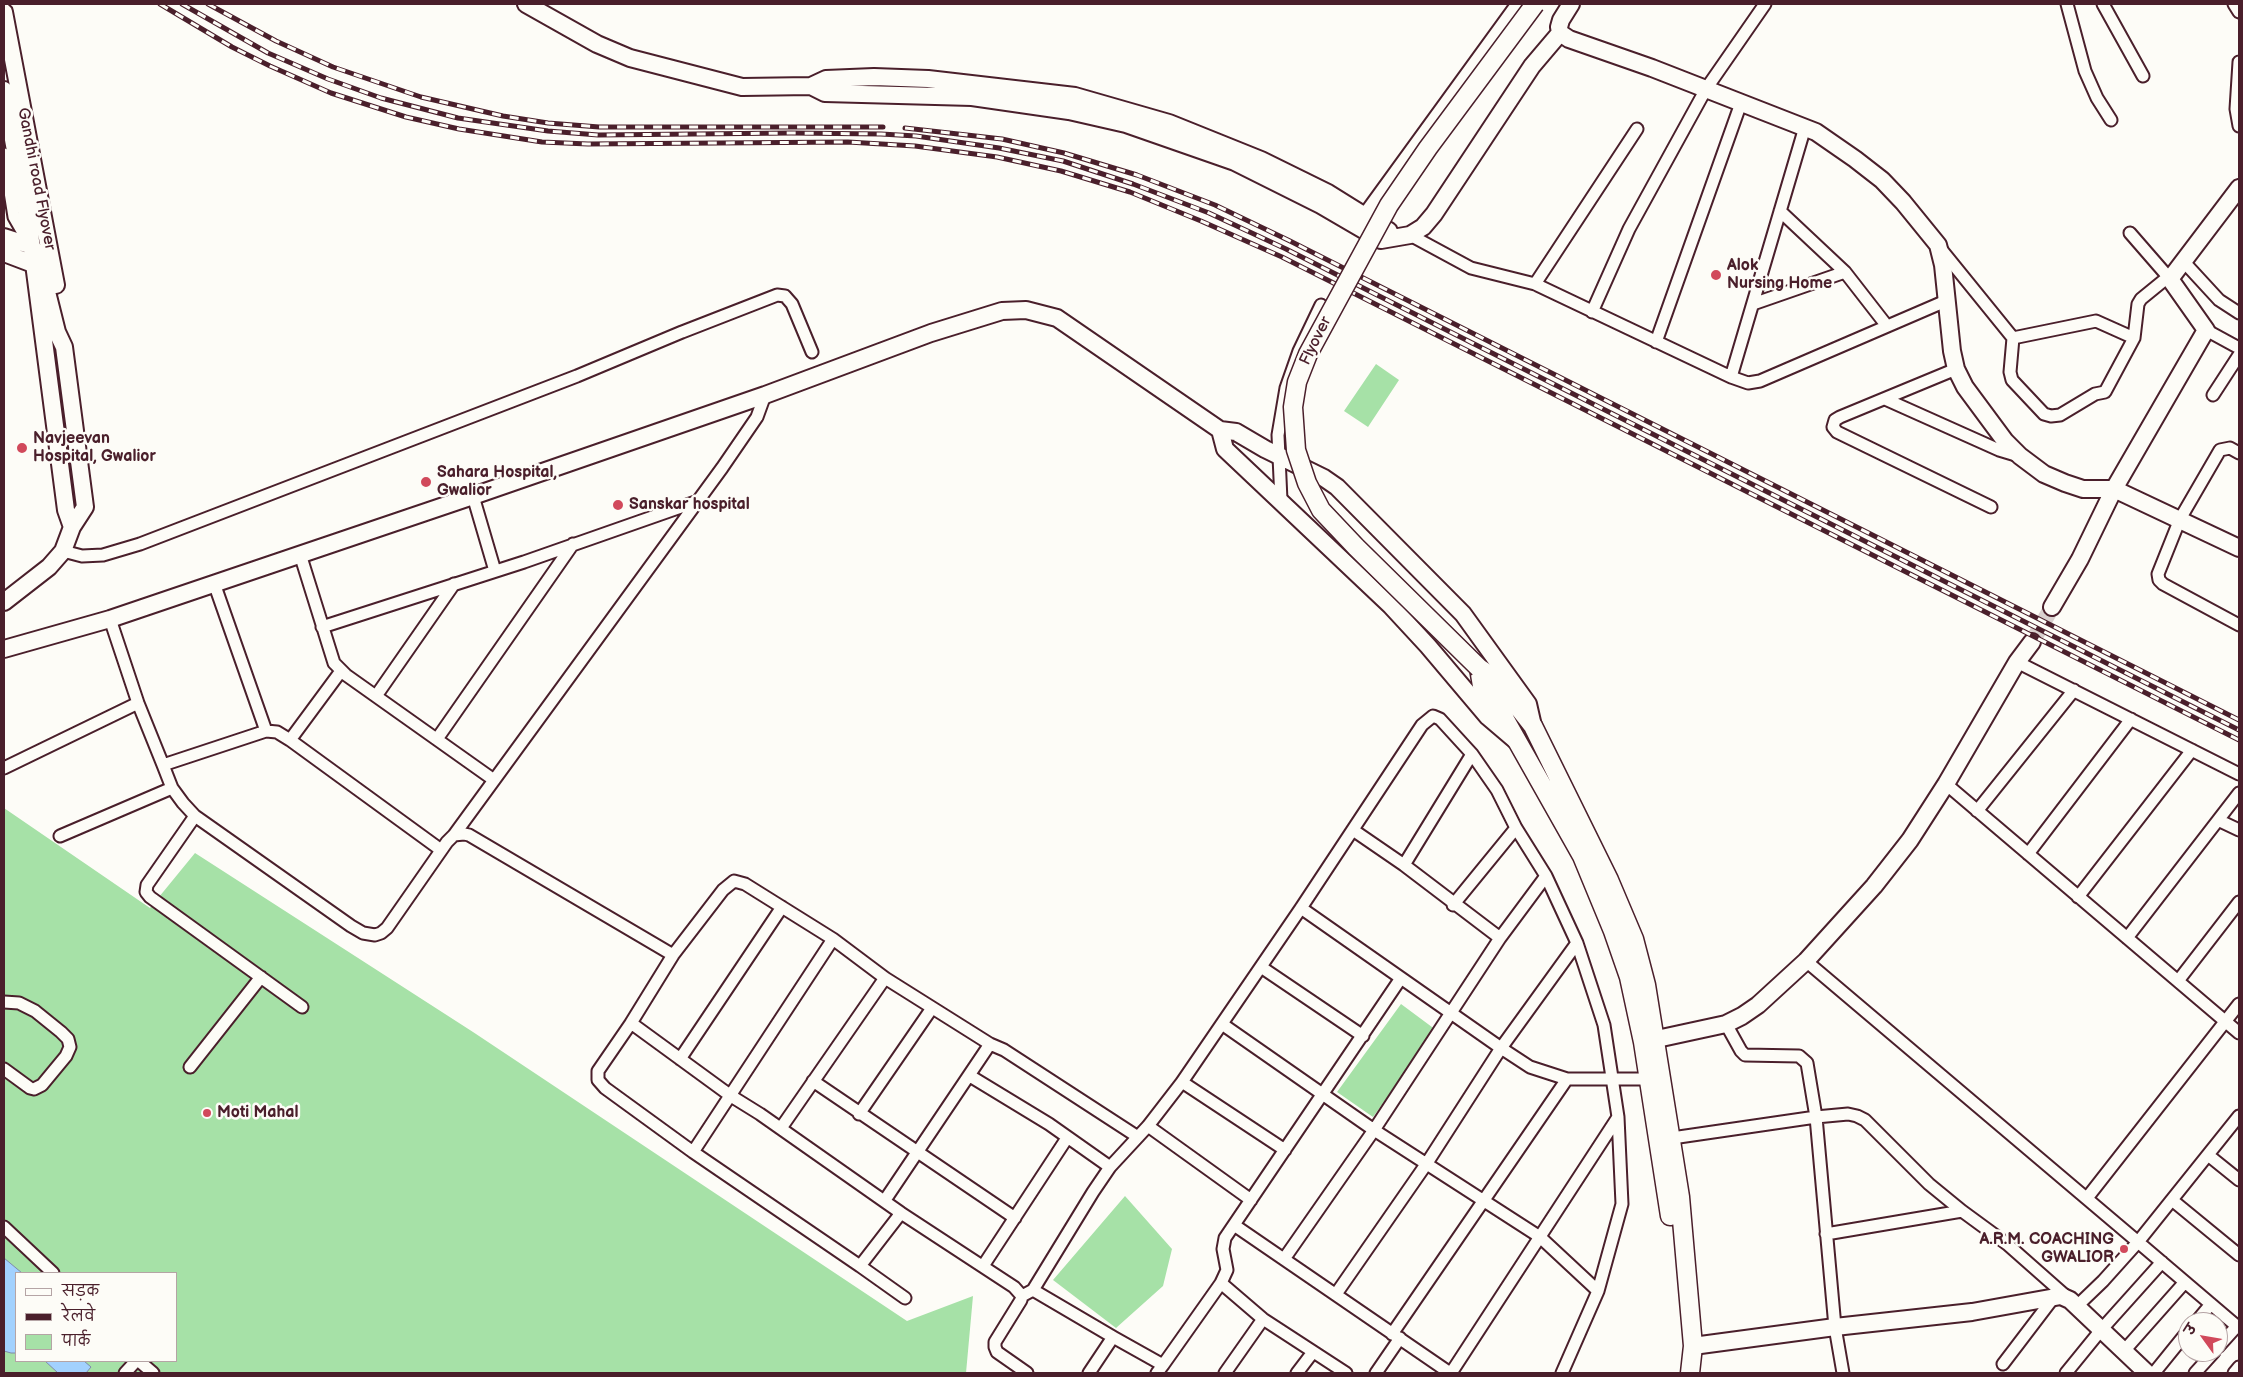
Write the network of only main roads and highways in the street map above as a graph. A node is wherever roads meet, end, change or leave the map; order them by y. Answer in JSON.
{"nodes":[{"id":1,"x":1535,"y":4,"type":"edge"},
{"id":2,"x":1511,"y":713,"type":"junction"},
{"id":3,"x":1649,"y":1041,"type":"junction"},
{"id":4,"x":1655,"y":1079,"type":"junction"},
{"id":5,"x":1678,"y":1373,"type":"edge"},
{"id":6,"x":1690,"y":1373,"type":"edge"}],
"edges":[{"from":1,"to":2,"type":"main road","name":"Flyover","bridge":true},
{"from":2,"to":3,"type":"main road","name":"Flyover"},
{"from":2,"to":3,"type":"main road","name":"Flyover"},
{"from":3,"to":4,"type":"main road"},
{"from":4,"to":5,"type":"main road"},
{"from":4,"to":6,"type":"main road"}]}
